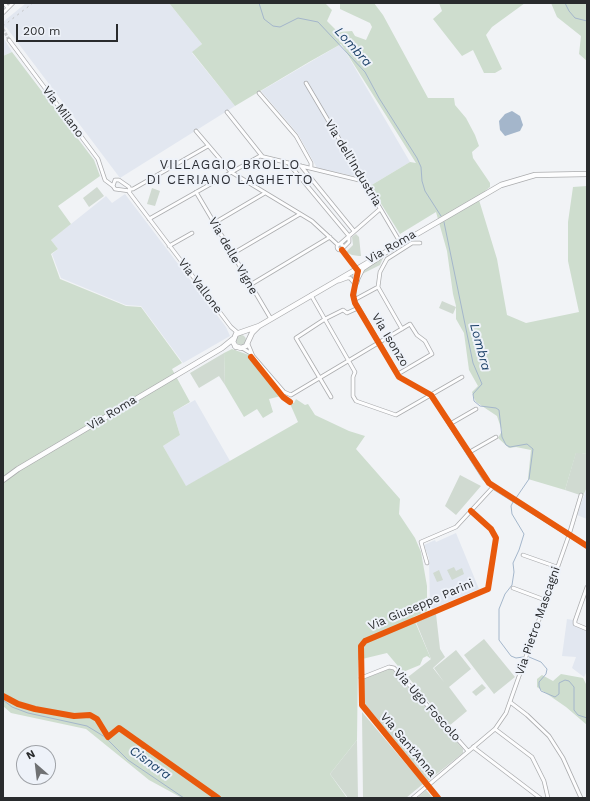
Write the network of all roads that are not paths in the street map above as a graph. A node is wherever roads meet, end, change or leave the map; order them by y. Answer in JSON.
{"nodes":[{"id":1,"x":4,"y":3,"type":"edge"},
{"id":2,"x":13,"y":3,"type":"edge"},
{"id":3,"x":9,"y":6,"type":"edge"},
{"id":4,"x":3,"y":13,"type":"edge"},
{"id":5,"x":9,"y":40,"type":"tunnel mouth"},
{"id":6,"x":306,"y":84,"type":"dead end"},
{"id":7,"x":259,"y":93,"type":"dead end"},
{"id":8,"x":227,"y":112,"type":"dead end"},
{"id":9,"x":196,"y":131,"type":"dead end"},
{"id":10,"x":208,"y":146,"type":"junction"},
{"id":11,"x":262,"y":156,"type":"junction"},
{"id":12,"x":288,"y":163,"type":"junction"},
{"id":13,"x":301,"y":166,"type":"junction"},
{"id":14,"x":311,"y":168,"type":"junction"},
{"id":15,"x":231,"y":172,"type":"junction"},
{"id":16,"x":587,"y":174,"type":"edge"},
{"id":17,"x":364,"y":181,"type":"junction"},
{"id":18,"x":112,"y":186,"type":"junction"},
{"id":19,"x":129,"y":190,"type":"junction"},
{"id":20,"x":196,"y":192,"type":"junction"},
{"id":21,"x":265,"y":193,"type":"junction"},
{"id":22,"x":380,"y":209,"type":"junction"},
{"id":23,"x":300,"y":214,"type":"junction"},
{"id":24,"x":149,"y":219,"type":"junction"},
{"id":25,"x":214,"y":223,"type":"junction"},
{"id":26,"x":354,"y":231,"type":"junction"},
{"id":27,"x":192,"y":233,"type":"dead end"},
{"id":28,"x":349,"y":236,"type":"junction"},
{"id":29,"x":330,"y":237,"type":"junction"},
{"id":30,"x":400,"y":242,"type":"junction"},
{"id":31,"x":420,"y":243,"type":"dead end"},
{"id":32,"x":339,"y":245,"type":"junction"},
{"id":33,"x":169,"y":246,"type":"junction"},
{"id":34,"x":343,"y":249,"type":"junction"},
{"id":35,"x":384,"y":252,"type":"junction"},
{"id":36,"x":232,"y":254,"type":"junction"},
{"id":37,"x":356,"y":268,"type":"junction"},
{"id":38,"x":332,"y":283,"type":"junction"},
{"id":39,"x":356,"y":283,"type":"junction"},
{"id":40,"x":250,"y":285,"type":"junction"},
{"id":41,"x":378,"y":288,"type":"junction"},
{"id":42,"x":311,"y":295,"type":"junction"},
{"id":43,"x":354,"y":300,"type":"junction"},
{"id":44,"x":358,"y":308,"type":"junction"},
{"id":45,"x":271,"y":319,"type":"junction"},
{"id":46,"x":325,"y":319,"type":"junction"},
{"id":47,"x":259,"y":326,"type":"junction"},
{"id":48,"x":402,"y":329,"type":"junction"},
{"id":49,"x":237,"y":335,"type":"junction"},
{"id":50,"x":248,"y":341,"type":"junction"},
{"id":51,"x":379,"y":343,"type":"junction"},
{"id":52,"x":236,"y":347,"type":"junction"},
{"id":53,"x":222,"y":348,"type":"junction"},
{"id":54,"x":242,"y":348,"type":"junction"},
{"id":55,"x":252,"y":354,"type":"junction"},
{"id":56,"x":349,"y":361,"type":"junction"},
{"id":57,"x":398,"y":374,"type":"junction"},
{"id":58,"x":462,"y":377,"type":"dead end"},
{"id":59,"x":320,"y":378,"type":"junction"},
{"id":60,"x":430,"y":394,"type":"junction"},
{"id":61,"x":331,"y":397,"type":"dead end"},
{"id":62,"x":476,"y":409,"type":"dead end"},
{"id":63,"x":450,"y":424,"type":"junction"},
{"id":64,"x":496,"y":437,"type":"dead end"},
{"id":65,"x":468,"y":453,"type":"junction"},
{"id":66,"x":3,"y":480,"type":"edge"},
{"id":67,"x":493,"y":487,"type":"junction"},
{"id":68,"x":581,"y":496,"type":"dead end"},
{"id":69,"x":471,"y":511,"type":"junction"},
{"id":70,"x":569,"y":535,"type":"junction"},
{"id":71,"x":587,"y":546,"type":"edge"},
{"id":72,"x":523,"y":555,"type":"dead end"},
{"id":73,"x":427,"y":563,"type":"dead end"},
{"id":74,"x":557,"y":567,"type":"junction"},
{"id":75,"x":587,"y":587,"type":"edge"},
{"id":76,"x":513,"y":588,"type":"dead end"},
{"id":77,"x":546,"y":600,"type":"junction"},
{"id":78,"x":587,"y":629,"type":"edge"},
{"id":79,"x":361,"y":678,"type":"junction"},
{"id":80,"x":510,"y":702,"type":"junction"},
{"id":81,"x":362,"y":705,"type":"joint"},
{"id":82,"x":495,"y":729,"type":"junction"},
{"id":83,"x":474,"y":747,"type":"junction"},
{"id":84,"x":468,"y":751,"type":"junction"},
{"id":85,"x":427,"y":786,"type":"junction"},
{"id":86,"x":412,"y":798,"type":"edge"},
{"id":87,"x":438,"y":798,"type":"edge"},
{"id":88,"x":540,"y":798,"type":"edge"},
{"id":89,"x":548,"y":798,"type":"edge"},
{"id":90,"x":581,"y":798,"type":"edge"}],
"edges":[{"from":1,"to":3,"type":"street"},
{"from":2,"to":3,"type":"street"},
{"from":3,"to":4,"type":"street"},
{"from":5,"to":18,"type":"street","name":"Via Milano"},
{"from":6,"to":17,"type":"street","name":"Via dell'Industria"},
{"from":7,"to":14,"type":"street"},
{"from":8,"to":11,"type":"street"},
{"from":9,"to":10,"type":"street"},
{"from":10,"to":15,"type":"street"},
{"from":10,"to":19,"type":"street"},
{"from":11,"to":12,"type":"street"},
{"from":11,"to":15,"type":"street"},
{"from":12,"to":13,"type":"street"},
{"from":12,"to":28,"type":"street"},
{"from":13,"to":14,"type":"street"},
{"from":13,"to":26,"type":"street"},
{"from":14,"to":17,"type":"street"},
{"from":15,"to":20,"type":"street"},
{"from":15,"to":21,"type":"street"},
{"from":16,"to":30,"type":"main road","name":"Via Roma"},
{"from":17,"to":22,"type":"street","name":"Via dell'Industria"},
{"from":18,"to":19,"type":"street"},
{"from":18,"to":19,"type":"street"},
{"from":19,"to":24,"type":"street"},
{"from":20,"to":24,"type":"street"},
{"from":20,"to":25,"type":"street","name":"Via delle Vigne"},
{"from":21,"to":23,"type":"street"},
{"from":21,"to":25,"type":"street"},
{"from":22,"to":26,"type":"street"},
{"from":22,"to":30,"type":"street","name":"Via dell'Industria"},
{"from":23,"to":29,"type":"street"},
{"from":23,"to":36,"type":"street"},
{"from":24,"to":33,"type":"street","name":"Via Vallone"},
{"from":25,"to":36,"type":"street","name":"Via delle Vigne"},
{"from":26,"to":28,"type":"street"},
{"from":27,"to":33,"type":"street","name":"Via Vallone"},
{"from":28,"to":32,"type":"street"},
{"from":28,"to":34,"type":"street"},
{"from":29,"to":32,"type":"street"},
{"from":29,"to":40,"type":"street"},
{"from":30,"to":35,"type":"main road","name":"Via Roma"},
{"from":31,"to":41,"type":"street"},
{"from":32,"to":34,"type":"street"},
{"from":33,"to":49,"type":"street","name":"Via Vallone"},
{"from":34,"to":37,"type":"street"},
{"from":35,"to":37,"type":"main road","name":"Via Roma"},
{"from":35,"to":39,"type":"street"},
{"from":36,"to":40,"type":"street","name":"Via delle Vigne"},
{"from":37,"to":38,"type":"main road","name":"Via Roma"},
{"from":37,"to":39,"type":"street"},
{"from":38,"to":39,"type":"street"},
{"from":38,"to":42,"type":"main road","name":"Via Roma"},
{"from":39,"to":43,"type":"street"},
{"from":40,"to":45,"type":"street","name":"Via delle Vigne"},
{"from":41,"to":43,"type":"street"},
{"from":41,"to":48,"type":"street"},
{"from":42,"to":45,"type":"main road","name":"Via Roma"},
{"from":42,"to":46,"type":"street"},
{"from":43,"to":44,"type":"street","name":"Via Isonzo"},
{"from":44,"to":46,"type":"street"},
{"from":44,"to":51,"type":"street","name":"Via Isonzo"},
{"from":45,"to":47,"type":"main road","name":"Via Roma"},
{"from":46,"to":56,"type":"street"},
{"from":46,"to":59,"type":"street"},
{"from":47,"to":49,"type":"main road","name":"Via Roma"},
{"from":47,"to":50,"type":"main road","name":"Via Roma"},
{"from":48,"to":51,"type":"street"},
{"from":48,"to":57,"type":"street"},
{"from":49,"to":50,"type":"main road"},
{"from":49,"to":52,"type":"main road"},
{"from":49,"to":53,"type":"main road","name":"Via Roma"},
{"from":50,"to":54,"type":"main road","name":"Via Roma"},
{"from":50,"to":55,"type":"street"},
{"from":51,"to":56,"type":"street"},
{"from":51,"to":57,"type":"street","name":"Via Isonzo"},
{"from":52,"to":53,"type":"main road","name":"Via Roma"},
{"from":52,"to":54,"type":"main road","name":"Via Roma"},
{"from":53,"to":66,"type":"main road","name":"Via Roma"},
{"from":54,"to":55,"type":"street"},
{"from":55,"to":59,"type":"street"},
{"from":56,"to":59,"type":"street"},
{"from":56,"to":60,"type":"street"},
{"from":57,"to":60,"type":"street","name":"Via Isonzo"},
{"from":58,"to":60,"type":"street"},
{"from":59,"to":61,"type":"street"},
{"from":60,"to":63,"type":"street"},
{"from":62,"to":63,"type":"street"},
{"from":63,"to":65,"type":"street"},
{"from":64,"to":65,"type":"street"},
{"from":65,"to":67,"type":"street"},
{"from":67,"to":69,"type":"street"},
{"from":67,"to":70,"type":"street"},
{"from":68,"to":70,"type":"street","name":"Via Pietro Mascagni"},
{"from":69,"to":73,"type":"street"},
{"from":69,"to":79,"type":"street","name":"Via Giuseppe Parini"},
{"from":70,"to":71,"type":"street"},
{"from":70,"to":74,"type":"street","name":"Via Pietro Mascagni"},
{"from":72,"to":74,"type":"street"},
{"from":74,"to":77,"type":"street","name":"Via Pietro Mascagni"},
{"from":75,"to":78,"type":"street"},
{"from":76,"to":77,"type":"street"},
{"from":77,"to":80,"type":"street","name":"Via Pietro Mascagni"},
{"from":79,"to":81,"type":"street","name":"Via Giuseppe Parini"},
{"from":79,"to":84,"type":"street","name":"Via Ugo Foscolo"},
{"from":80,"to":82,"type":"street","name":"Via Pietro Mascagni"},
{"from":80,"to":90,"type":"street"},
{"from":81,"to":85,"type":"street","name":"Via Sant'Anna"},
{"from":82,"to":83,"type":"street","name":"Via Pietro Mascagni"},
{"from":82,"to":89,"type":"street"},
{"from":83,"to":84,"type":"street","name":"Via Pietro Mascagni"},
{"from":83,"to":88,"type":"street"},
{"from":84,"to":85,"type":"street","name":"Via Pietro Mascagni"},
{"from":85,"to":86,"type":"street","name":"Via Pietro Mascagni"},
{"from":85,"to":87,"type":"street","name":"Via Sant'Anna"}]}
